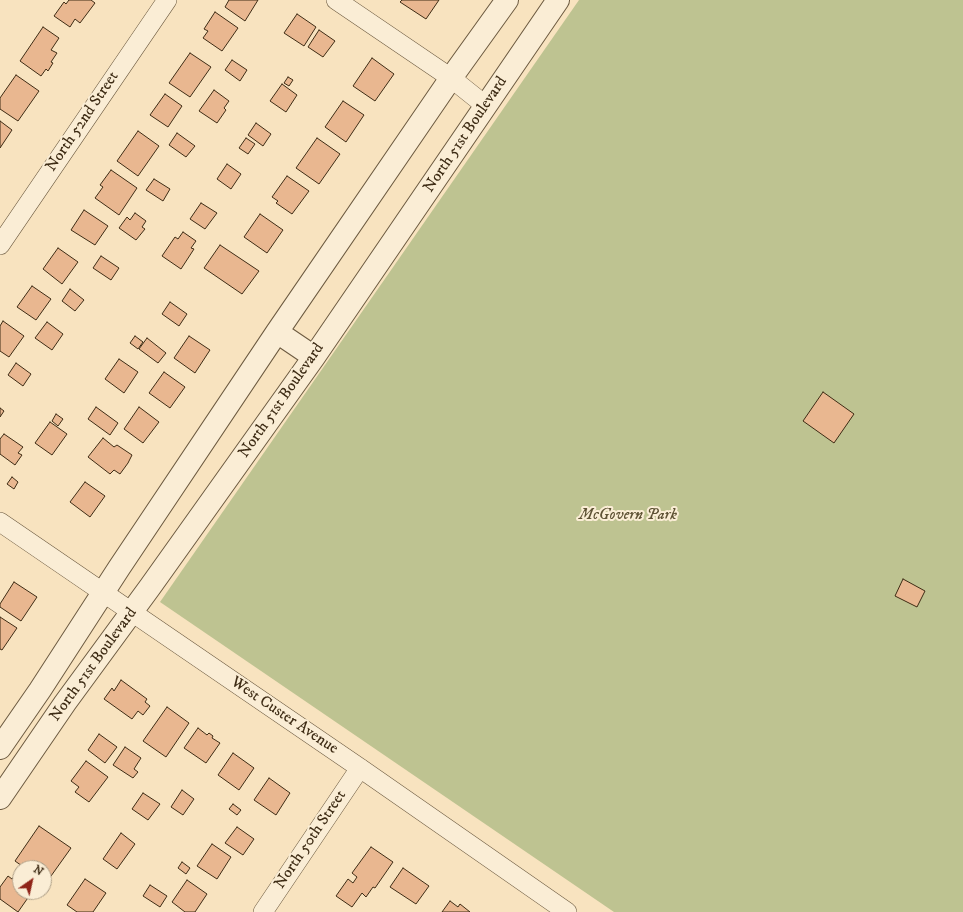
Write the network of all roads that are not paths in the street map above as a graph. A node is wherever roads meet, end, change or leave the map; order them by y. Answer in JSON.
{"nodes":[{"id":1,"x":167,"y":0,"type":"edge"},
{"id":2,"x":336,"y":0,"type":"edge"},
{"id":3,"x":507,"y":0,"type":"edge"},
{"id":4,"x":551,"y":3,"type":"edge"},
{"id":5,"x":451,"y":78,"type":"junction"},
{"id":6,"x":486,"y":106,"type":"junction"},
{"id":7,"x":0,"y":245,"type":"edge"},
{"id":8,"x":277,"y":332,"type":"junction"},
{"id":9,"x":314,"y":357,"type":"junction"},
{"id":10,"x":0,"y":522,"type":"edge"},
{"id":11,"x":104,"y":592,"type":"junction"},
{"id":12,"x":132,"y":612,"type":"junction"},
{"id":13,"x":0,"y":748,"type":"edge"},
{"id":14,"x":360,"y":768,"type":"junction"},
{"id":15,"x":0,"y":798,"type":"edge"},
{"id":16,"x":262,"y":912,"type":"edge"},
{"id":17,"x":567,"y":912,"type":"edge"}],
"edges":[{"from":1,"to":7,"type":"street","name":"North 52nd Street"},
{"from":2,"to":5,"type":"street"},
{"from":3,"to":5,"type":"street","name":"North 51st Boulevard"},
{"from":4,"to":6,"type":"street","name":"North 51st Boulevard"},
{"from":5,"to":6,"type":"street"},
{"from":5,"to":8,"type":"street","name":"North 51st Boulevard"},
{"from":6,"to":9,"type":"street","name":"North 51st Boulevard"},
{"from":8,"to":9,"type":"street"},
{"from":8,"to":11,"type":"street","name":"North 51st Boulevard"},
{"from":9,"to":12,"type":"street","name":"North 51st Boulevard"},
{"from":10,"to":11,"type":"street","name":"West Custer Avenue"},
{"from":11,"to":12,"type":"street","name":"West Custer Avenue"},
{"from":11,"to":13,"type":"street","name":"North 51st Boulevard"},
{"from":12,"to":14,"type":"street","name":"West Custer Avenue"},
{"from":12,"to":15,"type":"street","name":"North 51st Boulevard"},
{"from":14,"to":16,"type":"street","name":"North 50th Street"},
{"from":14,"to":17,"type":"street","name":"West Custer Avenue"}]}
